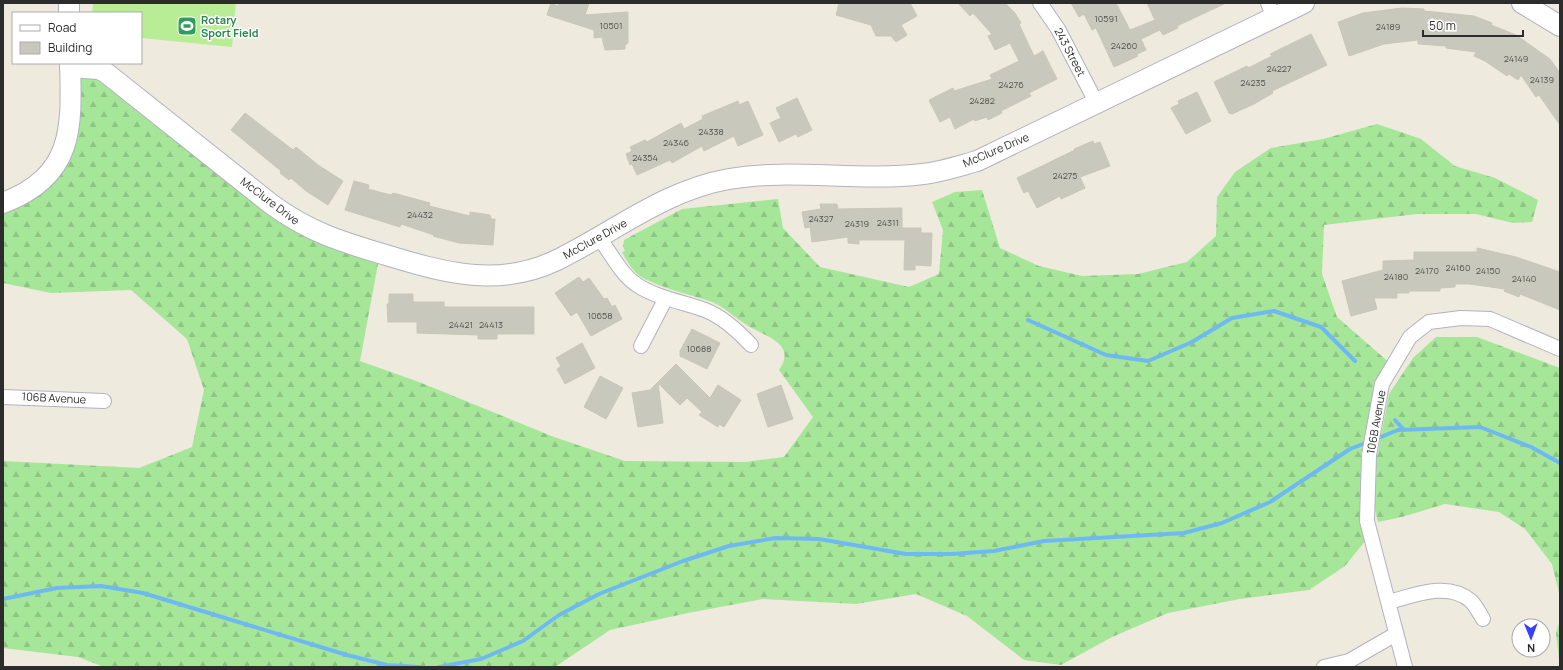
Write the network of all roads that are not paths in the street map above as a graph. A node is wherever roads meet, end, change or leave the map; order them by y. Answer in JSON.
{"nodes":[{"id":1,"x":1040,"y":3,"type":"edge"},
{"id":2,"x":1304,"y":3,"type":"edge"},
{"id":3,"x":1522,"y":3,"type":"edge"},
{"id":4,"x":1271,"y":11,"type":"edge"},
{"id":5,"x":1560,"y":26,"type":"edge"},
{"id":6,"x":70,"y":65,"type":"edge"},
{"id":7,"x":1097,"y":104,"type":"junction"},
{"id":8,"x":3,"y":204,"type":"edge"},
{"id":9,"x":598,"y":237,"type":"junction"},
{"id":10,"x":666,"y":298,"type":"junction"},
{"id":11,"x":751,"y":345,"type":"dead end"},
{"id":12,"x":641,"y":346,"type":"dead end"},
{"id":13,"x":1560,"y":349,"type":"edge"},
{"id":14,"x":3,"y":397,"type":"edge"},
{"id":15,"x":104,"y":401,"type":"dead end"},
{"id":16,"x":1389,"y":602,"type":"junction"},
{"id":17,"x":1483,"y":619,"type":"dead end"},
{"id":18,"x":1396,"y":634,"type":"junction"},
{"id":19,"x":1324,"y":667,"type":"edge"},
{"id":20,"x":1405,"y":667,"type":"edge"}],
"edges":[{"from":1,"to":7,"type":"street","name":"243 Street"},
{"from":2,"to":4,"type":"street","name":"McClure Drive"},
{"from":3,"to":5,"type":"street"},
{"from":4,"to":7,"type":"street","name":"McClure Drive"},
{"from":6,"to":8,"type":"street","name":"McClure Drive"},
{"from":6,"to":9,"type":"street","name":"McClure Drive"},
{"from":7,"to":9,"type":"street","name":"McClure Drive"},
{"from":9,"to":10,"type":"street"},
{"from":10,"to":11,"type":"street"},
{"from":10,"to":12,"type":"street"},
{"from":13,"to":16,"type":"street","name":"106B Avenue"},
{"from":14,"to":15,"type":"street","name":"106B Avenue"},
{"from":16,"to":17,"type":"street"},
{"from":16,"to":18,"type":"street","name":"106B Avenue"},
{"from":18,"to":19,"type":"street"},
{"from":18,"to":20,"type":"street","name":"106B Avenue"}]}
